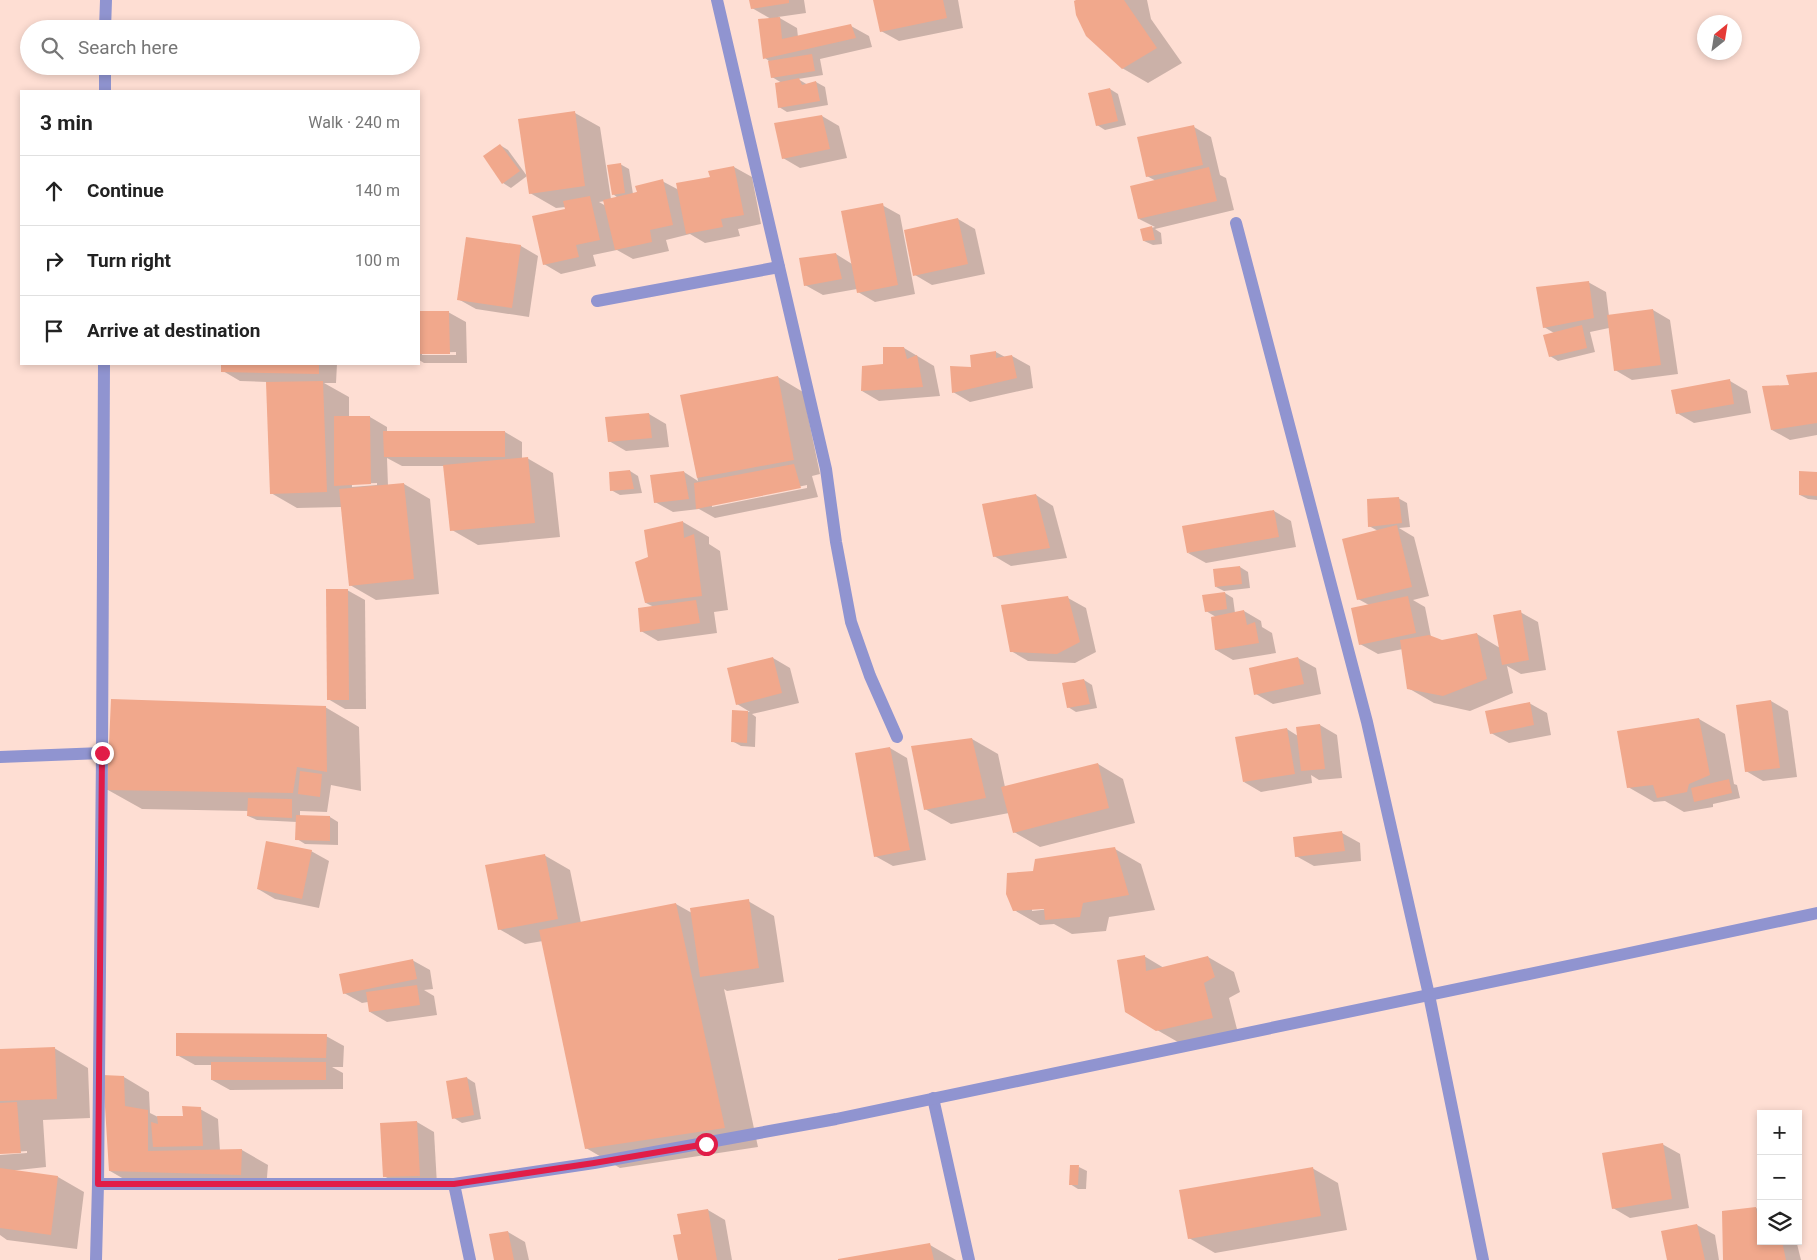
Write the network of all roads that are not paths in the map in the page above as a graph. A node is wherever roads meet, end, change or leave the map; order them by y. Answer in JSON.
{"nodes":[{"id":1,"x":106,"y":0,"type":"edge"},
{"id":2,"x":717,"y":0,"type":"edge"},
{"id":3,"x":106,"y":20,"type":"edge"},
{"id":4,"x":105,"y":75,"type":"edge"},
{"id":5,"x":105,"y":90,"type":"edge"},
{"id":6,"x":1236,"y":223,"type":"dead end"},
{"id":7,"x":779,"y":267,"type":"junction"},
{"id":8,"x":597,"y":302,"type":"dead end"},
{"id":9,"x":104,"y":365,"type":"edge"},
{"id":10,"x":897,"y":736,"type":"dead end"},
{"id":11,"x":102,"y":753,"type":"junction"},
{"id":12,"x":0,"y":757,"type":"edge"},
{"id":13,"x":1817,"y":913,"type":"edge"},
{"id":14,"x":1429,"y":995,"type":"junction"},
{"id":15,"x":933,"y":1098,"type":"junction"},
{"id":16,"x":98,"y":1184,"type":"junction"},
{"id":17,"x":454,"y":1184,"type":"junction"},
{"id":18,"x":96,"y":1260,"type":"edge"},
{"id":19,"x":470,"y":1260,"type":"edge"},
{"id":20,"x":969,"y":1260,"type":"edge"},
{"id":21,"x":1483,"y":1260,"type":"edge"}],
"edges":[{"from":1,"to":3,"type":"street"},
{"from":2,"to":7,"type":"street"},
{"from":4,"to":5,"type":"street"},
{"from":6,"to":14,"type":"street"},
{"from":7,"to":8,"type":"street"},
{"from":7,"to":10,"type":"street"},
{"from":9,"to":11,"type":"street"},
{"from":11,"to":12,"type":"street"},
{"from":11,"to":16,"type":"street"},
{"from":13,"to":14,"type":"street"},
{"from":14,"to":15,"type":"street"},
{"from":14,"to":21,"type":"street"},
{"from":15,"to":17,"type":"street"},
{"from":15,"to":20,"type":"street"},
{"from":16,"to":17,"type":"street"},
{"from":16,"to":18,"type":"street"},
{"from":17,"to":19,"type":"street"}]}
